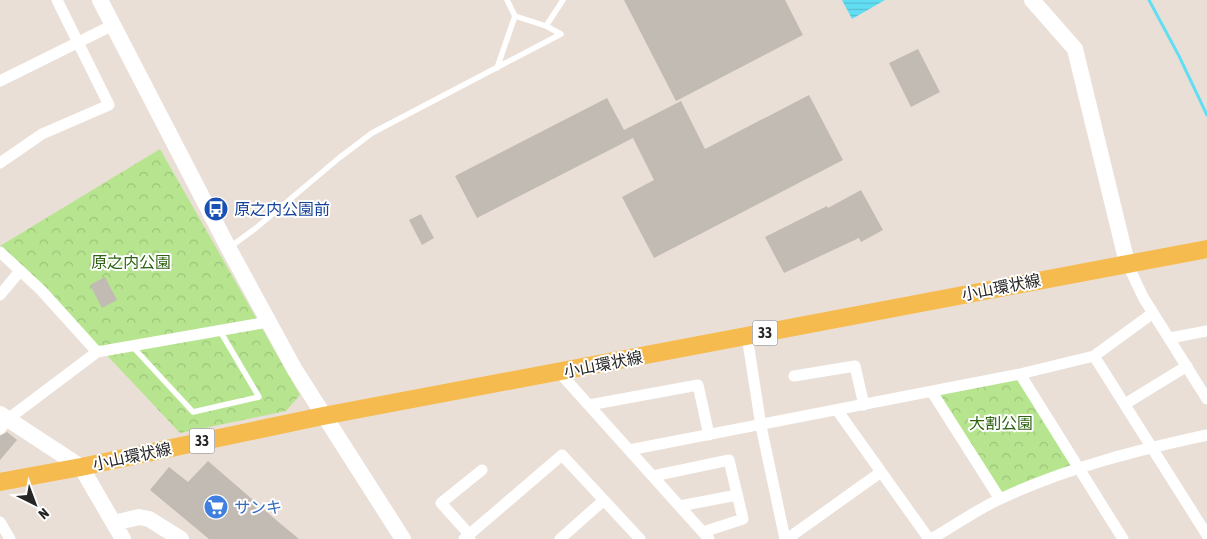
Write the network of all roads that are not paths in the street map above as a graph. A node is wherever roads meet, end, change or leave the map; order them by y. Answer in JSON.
{"nodes":[{"id":1,"x":57,"y":0,"type":"edge"},
{"id":2,"x":100,"y":0,"type":"edge"},
{"id":3,"x":507,"y":0,"type":"edge"},
{"id":4,"x":563,"y":0,"type":"edge"},
{"id":5,"x":1032,"y":0,"type":"edge"},
{"id":6,"x":515,"y":16,"type":"junction"},
{"id":7,"x":113,"y":25,"type":"junction"},
{"id":8,"x":546,"y":26,"type":"junction"},
{"id":9,"x":78,"y":42,"type":"junction"},
{"id":10,"x":497,"y":68,"type":"junction"},
{"id":11,"x":0,"y":81,"type":"edge"},
{"id":12,"x":0,"y":162,"type":"edge"},
{"id":13,"x":229,"y":249,"type":"junction"},
{"id":14,"x":1207,"y":249,"type":"edge"},
{"id":15,"x":0,"y":252,"type":"edge"},
{"id":16,"x":1127,"y":263,"type":"junction"},
{"id":17,"x":20,"y":271,"type":"junction"},
{"id":18,"x":0,"y":295,"type":"edge"},
{"id":19,"x":1153,"y":313,"type":"junction"},
{"id":20,"x":268,"y":322,"type":"junction"},
{"id":21,"x":220,"y":331,"type":"junction"},
{"id":22,"x":1207,"y":331,"type":"edge"},
{"id":23,"x":747,"y":336,"type":"junction"},
{"id":24,"x":1170,"y":338,"type":"junction"},
{"id":25,"x":132,"y":346,"type":"junction"},
{"id":26,"x":97,"y":352,"type":"junction"},
{"id":27,"x":1094,"y":356,"type":"junction"},
{"id":28,"x":1187,"y":366,"type":"junction"},
{"id":29,"x":559,"y":372,"type":"junction"},
{"id":30,"x":1020,"y":374,"type":"junction"},
{"id":31,"x":794,"y":376,"type":"dead end"},
{"id":32,"x":932,"y":392,"type":"junction"},
{"id":33,"x":1207,"y":399,"type":"edge"},
{"id":34,"x":1125,"y":404,"type":"junction"},
{"id":35,"x":864,"y":405,"type":"junction"},
{"id":36,"x":589,"y":406,"type":"junction"},
{"id":37,"x":837,"y":410,"type":"junction"},
{"id":38,"x":323,"y":416,"type":"junction"},
{"id":39,"x":2,"y":421,"type":"edge"},
{"id":40,"x":761,"y":426,"type":"junction"},
{"id":41,"x":709,"y":435,"type":"junction"},
{"id":42,"x":1207,"y":435,"type":"edge"},
{"id":43,"x":1152,"y":447,"type":"junction"},
{"id":44,"x":629,"y":450,"type":"junction"},
{"id":45,"x":81,"y":467,"type":"junction"},
{"id":46,"x":1078,"y":469,"type":"junction"},
{"id":47,"x":482,"y":470,"type":"dead end"},
{"id":48,"x":881,"y":472,"type":"junction"},
{"id":49,"x":653,"y":476,"type":"junction"},
{"id":50,"x":0,"y":482,"type":"edge"},
{"id":51,"x":738,"y":495,"type":"junction"},
{"id":52,"x":1000,"y":499,"type":"junction"},
{"id":53,"x":604,"y":500,"type":"junction"},
{"id":54,"x":680,"y":506,"type":"junction"},
{"id":55,"x":0,"y":523,"type":"edge"},
{"id":56,"x":114,"y":523,"type":"junction"},
{"id":57,"x":706,"y":535,"type":"edge"},
{"id":58,"x":1207,"y":535,"type":"edge"},
{"id":59,"x":468,"y":537,"type":"edge"},
{"id":60,"x":1121,"y":538,"type":"edge"},
{"id":61,"x":10,"y":539,"type":"edge"},
{"id":62,"x":123,"y":539,"type":"edge"},
{"id":63,"x":181,"y":539,"type":"edge"},
{"id":64,"x":403,"y":539,"type":"edge"},
{"id":65,"x":560,"y":539,"type":"edge"},
{"id":66,"x":640,"y":539,"type":"edge"},
{"id":67,"x":786,"y":539,"type":"edge"},
{"id":68,"x":930,"y":539,"type":"edge"}],
"edges":[{"from":1,"to":9,"type":"street"},
{"from":2,"to":7,"type":"street"},
{"from":3,"to":6,"type":"lane"},
{"from":4,"to":8,"type":"lane"},
{"from":5,"to":16,"type":"street"},
{"from":6,"to":8,"type":"lane"},
{"from":6,"to":10,"type":"lane"},
{"from":7,"to":9,"type":"street"},
{"from":7,"to":13,"type":"street"},
{"from":8,"to":10,"type":"lane"},
{"from":9,"to":11,"type":"street"},
{"from":9,"to":12,"type":"street"},
{"from":10,"to":13,"type":"lane"},
{"from":13,"to":20,"type":"street"},
{"from":14,"to":16,"type":"main road","name":"小山環状線","number":"33"},
{"from":15,"to":17,"type":"street"},
{"from":16,"to":19,"type":"street"},
{"from":16,"to":23,"type":"main road","name":"小山環状線","number":"33"},
{"from":17,"to":18,"type":"street"},
{"from":17,"to":26,"type":"street"},
{"from":19,"to":24,"type":"street"},
{"from":19,"to":27,"type":"street"},
{"from":20,"to":21,"type":"street"},
{"from":20,"to":38,"type":"street"},
{"from":21,"to":25,"type":"street"},
{"from":21,"to":25,"type":"lane"},
{"from":22,"to":24,"type":"street"},
{"from":23,"to":29,"type":"main road","name":"小山環状線","number":"33"},
{"from":23,"to":40,"type":"street"},
{"from":24,"to":28,"type":"street"},
{"from":25,"to":26,"type":"street"},
{"from":26,"to":39,"type":"street"},
{"from":27,"to":30,"type":"street"},
{"from":27,"to":34,"type":"street"},
{"from":28,"to":33,"type":"street"},
{"from":28,"to":34,"type":"street"},
{"from":29,"to":36,"type":"street"},
{"from":29,"to":38,"type":"main road","name":"小山環状線","number":"33"},
{"from":30,"to":32,"type":"street"},
{"from":30,"to":46,"type":"street"},
{"from":31,"to":35,"type":"street"},
{"from":32,"to":35,"type":"street"},
{"from":32,"to":52,"type":"street"},
{"from":34,"to":43,"type":"street"},
{"from":35,"to":37,"type":"street"},
{"from":36,"to":41,"type":"street"},
{"from":36,"to":44,"type":"street"},
{"from":37,"to":40,"type":"street"},
{"from":37,"to":48,"type":"street"},
{"from":38,"to":45,"type":"main road","name":"小山環状線","number":"33"},
{"from":38,"to":64,"type":"street"},
{"from":39,"to":45,"type":"street"},
{"from":40,"to":41,"type":"street"},
{"from":40,"to":67,"type":"street"},
{"from":41,"to":44,"type":"street"},
{"from":42,"to":43,"type":"street"},
{"from":43,"to":46,"type":"street"},
{"from":43,"to":58,"type":"street"},
{"from":44,"to":49,"type":"street"},
{"from":45,"to":50,"type":"main road","name":"小山環状線","number":"33"},
{"from":45,"to":56,"type":"street"},
{"from":46,"to":52,"type":"street"},
{"from":46,"to":60,"type":"street"},
{"from":47,"to":59,"type":"street"},
{"from":48,"to":67,"type":"street"},
{"from":48,"to":68,"type":"street"},
{"from":49,"to":51,"type":"street"},
{"from":49,"to":54,"type":"street"},
{"from":51,"to":54,"type":"street"},
{"from":51,"to":57,"type":"street"},
{"from":52,"to":68,"type":"street"},
{"from":53,"to":59,"type":"street"},
{"from":53,"to":65,"type":"street"},
{"from":53,"to":66,"type":"street"},
{"from":54,"to":57,"type":"street"},
{"from":55,"to":61,"type":"street"},
{"from":56,"to":62,"type":"street"},
{"from":56,"to":63,"type":"street"}]}
